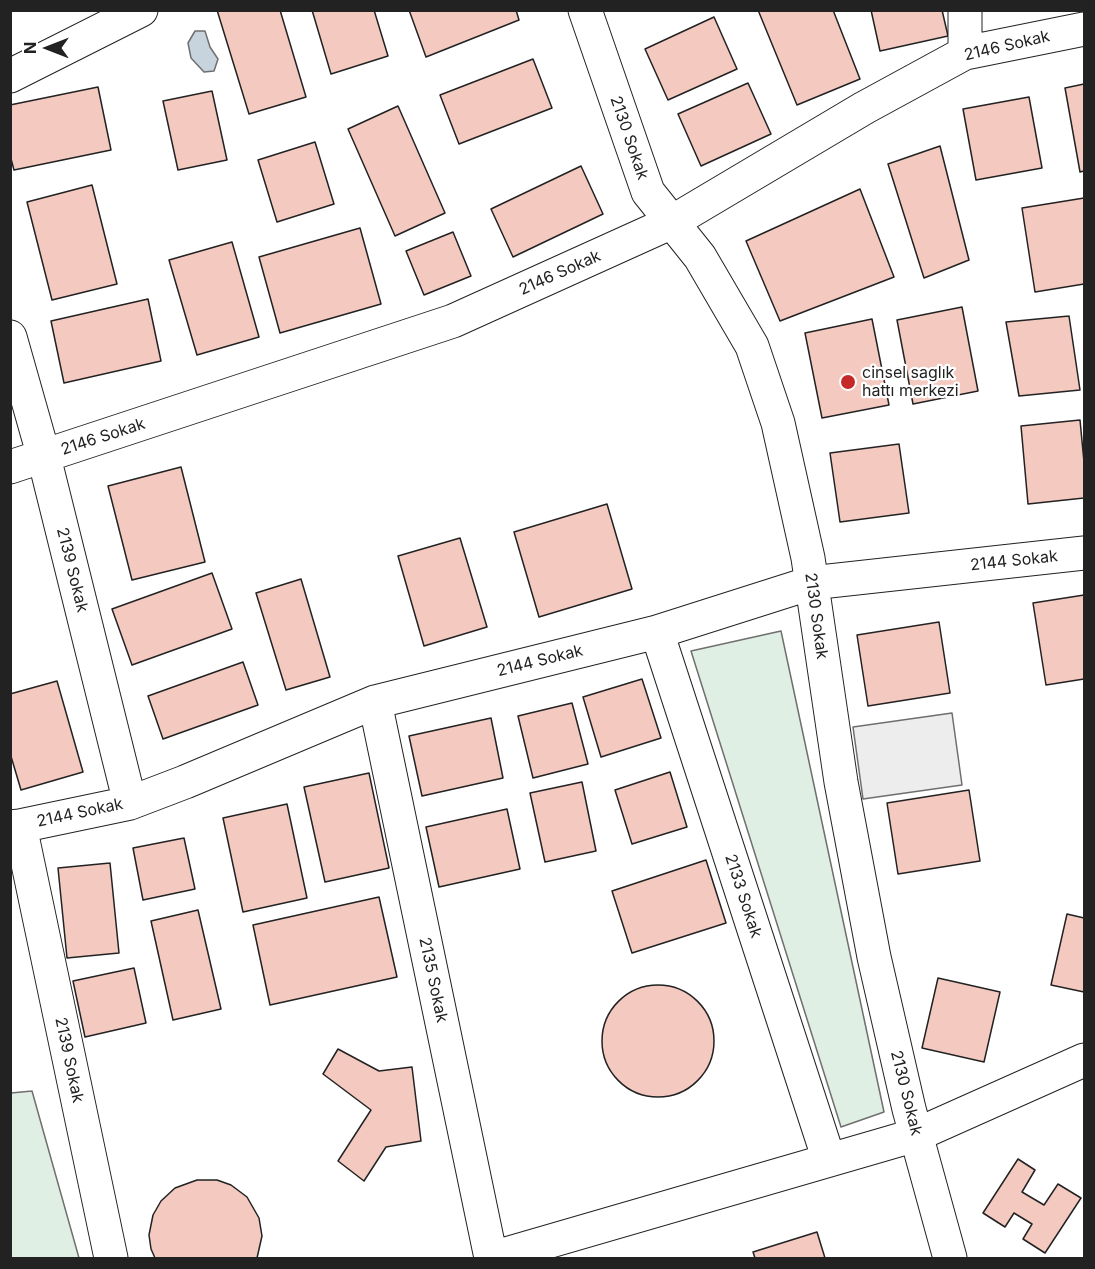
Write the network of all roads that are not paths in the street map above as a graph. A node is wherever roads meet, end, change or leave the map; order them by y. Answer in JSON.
{"nodes":[{"id":1,"x":141,"y":10,"type":"edge"},
{"id":2,"x":585,"y":10,"type":"edge"},
{"id":3,"x":966,"y":10,"type":"edge"},
{"id":4,"x":1084,"y":29,"type":"edge"},
{"id":5,"x":965,"y":52,"type":"junction"},
{"id":6,"x":10,"y":76,"type":"edge"},
{"id":7,"x":672,"y":222,"type":"junction"},
{"id":8,"x":10,"y":337,"type":"edge"},
{"id":9,"x":44,"y":457,"type":"junction"},
{"id":10,"x":10,"y":467,"type":"edge"},
{"id":11,"x":1084,"y":553,"type":"edge"},
{"id":12,"x":811,"y":583,"type":"junction"},
{"id":13,"x":657,"y":632,"type":"junction"},
{"id":14,"x":375,"y":702,"type":"junction"},
{"id":15,"x":130,"y":803,"type":"junction"},
{"id":16,"x":15,"y":826,"type":"edge"},
{"id":17,"x":1084,"y":1060,"type":"edge"},
{"id":18,"x":916,"y":1135,"type":"junction"},
{"id":19,"x":829,"y":1160,"type":"junction"},
{"id":20,"x":111,"y":1258,"type":"edge"},
{"id":21,"x":491,"y":1258,"type":"edge"},
{"id":22,"x":950,"y":1258,"type":"edge"}],
"edges":[{"from":1,"to":6,"type":"street"},
{"from":2,"to":7,"type":"street","name":"2130 Sokak"},
{"from":3,"to":5,"type":"street"},
{"from":4,"to":5,"type":"street","name":"2146 Sokak"},
{"from":5,"to":7,"type":"street","name":"2146 Sokak"},
{"from":7,"to":9,"type":"street","name":"2146 Sokak"},
{"from":7,"to":12,"type":"street","name":"2130 Sokak"},
{"from":8,"to":9,"type":"street","name":"2139 Sokak"},
{"from":9,"to":10,"type":"street","name":"2146 Sokak"},
{"from":9,"to":15,"type":"street","name":"2139 Sokak"},
{"from":11,"to":12,"type":"street","name":"2144 Sokak"},
{"from":12,"to":13,"type":"street","name":"2144 Sokak"},
{"from":12,"to":18,"type":"street","name":"2130 Sokak"},
{"from":13,"to":14,"type":"street","name":"2144 Sokak"},
{"from":13,"to":19,"type":"street","name":"2133 Sokak"},
{"from":14,"to":15,"type":"street","name":"2144 Sokak"},
{"from":14,"to":21,"type":"street","name":"2135 Sokak"},
{"from":15,"to":16,"type":"street","name":"2144 Sokak"},
{"from":16,"to":20,"type":"street","name":"2139 Sokak"},
{"from":17,"to":18,"type":"street"},
{"from":18,"to":19,"type":"street"},
{"from":18,"to":22,"type":"street","name":"2130 Sokak"},
{"from":19,"to":21,"type":"street"}]}
